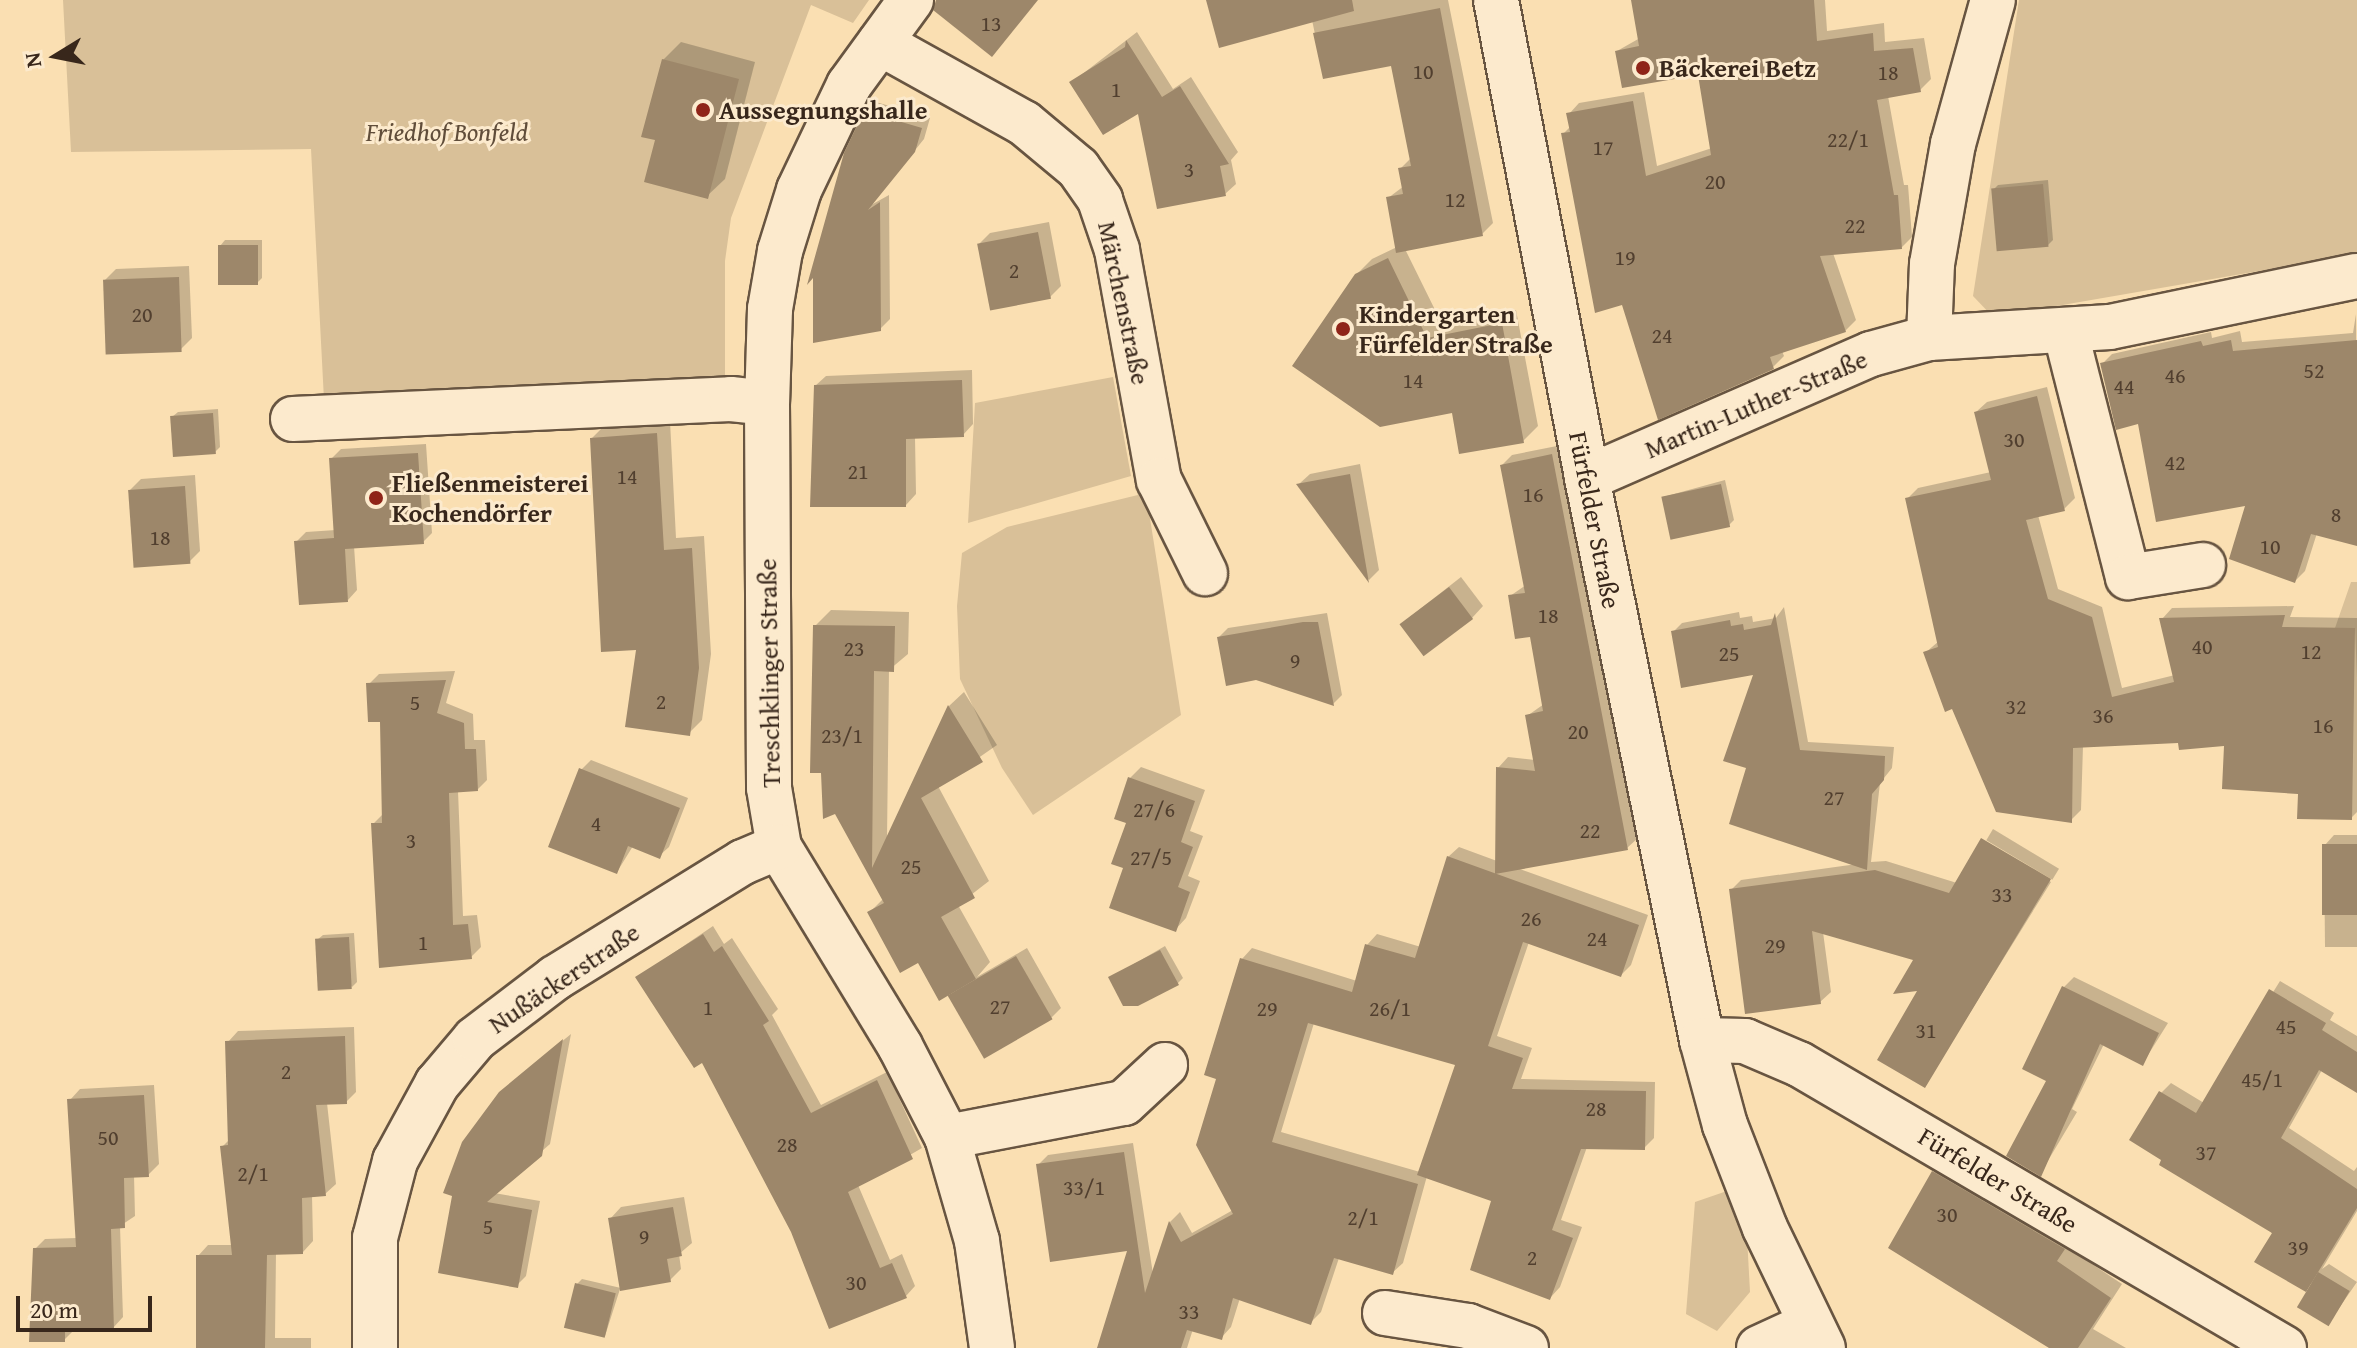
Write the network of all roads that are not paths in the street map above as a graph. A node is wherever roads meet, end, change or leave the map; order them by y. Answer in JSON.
{"nodes":[{"id":1,"x":911,"y":0,"type":"edge"},
{"id":2,"x":1496,"y":0,"type":"edge"},
{"id":3,"x":1993,"y":0,"type":"edge"},
{"id":4,"x":880,"y":43,"type":"junction"},
{"id":5,"x":2357,"y":276,"type":"edge"},
{"id":6,"x":2066,"y":334,"type":"junction"},
{"id":7,"x":1929,"y":338,"type":"junction"},
{"id":8,"x":767,"y":403,"type":"junction"},
{"id":9,"x":293,"y":419,"type":"dead end"},
{"id":10,"x":1587,"y":478,"type":"junction"},
{"id":11,"x":2203,"y":565,"type":"dead end"},
{"id":12,"x":1205,"y":573,"type":"dead end"},
{"id":13,"x":779,"y":847,"type":"junction"},
{"id":14,"x":1702,"y":1040,"type":"junction"},
{"id":15,"x":1165,"y":1065,"type":"dead end"},
{"id":16,"x":947,"y":1137,"type":"junction"},
{"id":17,"x":1385,"y":1313,"type":"dead end"},
{"id":18,"x":1816,"y":1336,"type":"edge"},
{"id":19,"x":375,"y":1348,"type":"edge"},
{"id":20,"x":992,"y":1348,"type":"edge"},
{"id":21,"x":1526,"y":1348,"type":"edge"},
{"id":22,"x":1759,"y":1348,"type":"edge"},
{"id":23,"x":2284,"y":1348,"type":"edge"}],
"edges":[{"from":1,"to":4,"type":"street","name":"Treschklinger Straße"},
{"from":2,"to":10,"type":"street","name":"Fürfelder Straße"},
{"from":3,"to":7,"type":"street"},
{"from":4,"to":8,"type":"street","name":"Treschklinger Straße"},
{"from":4,"to":12,"type":"street","name":"Märchenstraße"},
{"from":5,"to":6,"type":"street","name":"Martin-Luther-Straße"},
{"from":6,"to":7,"type":"street","name":"Martin-Luther-Straße"},
{"from":6,"to":11,"type":"street"},
{"from":7,"to":10,"type":"street","name":"Martin-Luther-Straße"},
{"from":8,"to":9,"type":"street"},
{"from":8,"to":13,"type":"street","name":"Treschklinger Straße"},
{"from":10,"to":14,"type":"street","name":"Fürfelder Straße"},
{"from":13,"to":16,"type":"street","name":"Treschklinger Straße"},
{"from":13,"to":19,"type":"street","name":"Nußäckerstraße"},
{"from":14,"to":18,"type":"street","name":"Fürfelder Straße"},
{"from":14,"to":23,"type":"street","name":"Fürfelder Straße"},
{"from":15,"to":16,"type":"street"},
{"from":16,"to":20,"type":"street","name":"Treschklinger Straße"},
{"from":17,"to":21,"type":"street"},
{"from":18,"to":22,"type":"street"}]}
